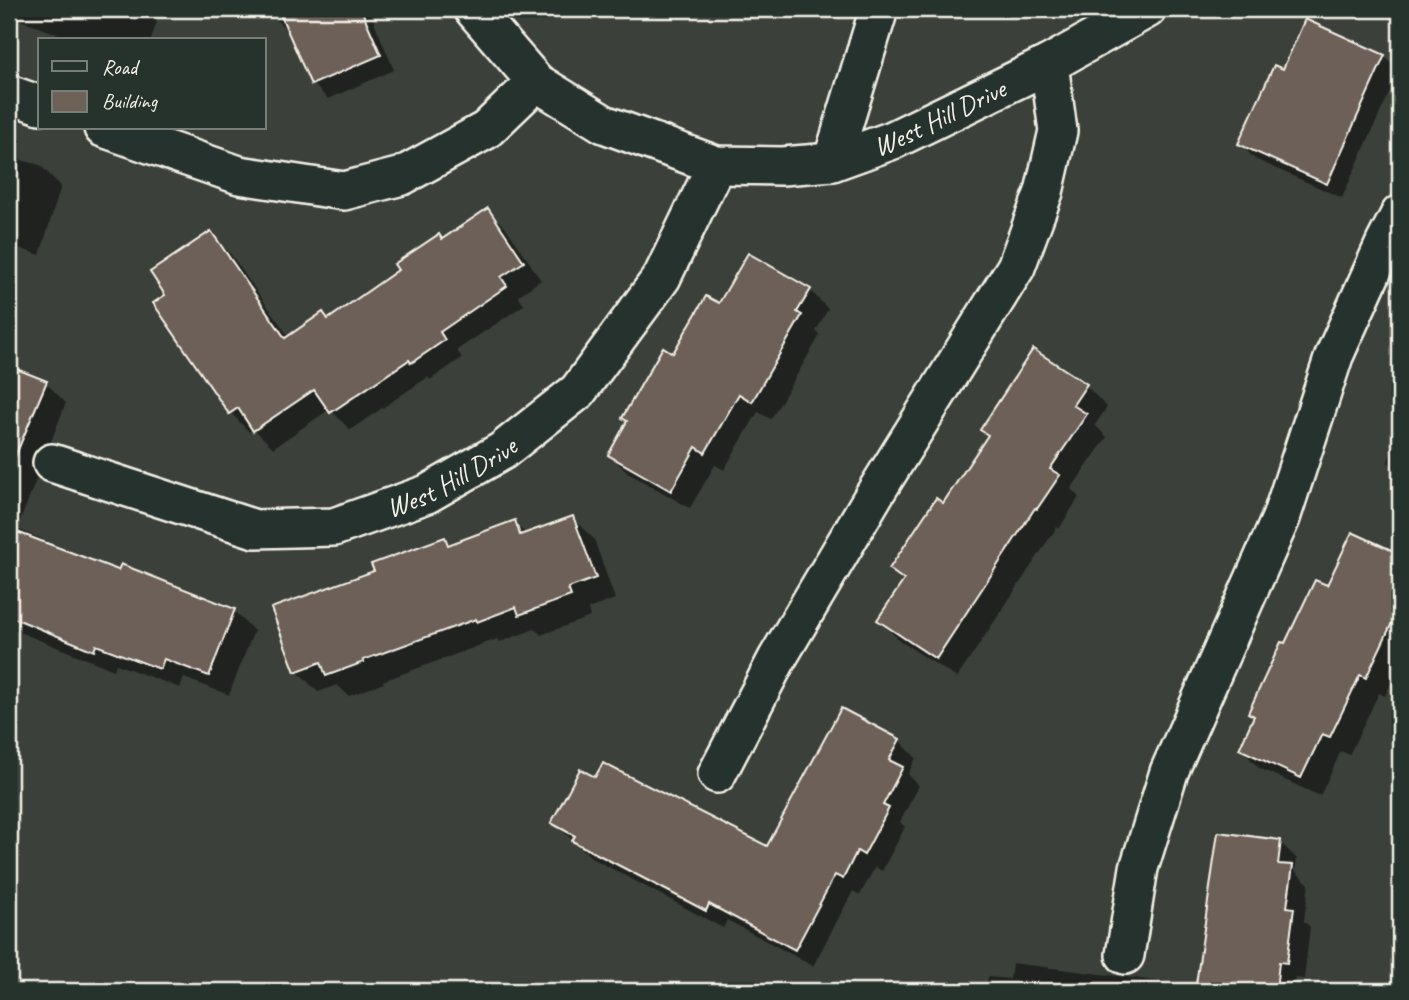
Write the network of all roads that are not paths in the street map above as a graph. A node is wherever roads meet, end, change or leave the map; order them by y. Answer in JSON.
{"nodes":[{"id":1,"x":473,"y":9,"type":"edge"},
{"id":2,"x":879,"y":9,"type":"edge"},
{"id":3,"x":1147,"y":9,"type":"edge"},
{"id":4,"x":1049,"y":64,"type":"junction"},
{"id":5,"x":536,"y":82,"type":"junction"},
{"id":6,"x":9,"y":94,"type":"edge"},
{"id":7,"x":38,"y":104,"type":"edge"},
{"id":8,"x":109,"y":130,"type":"edge"},
{"id":9,"x":832,"y":162,"type":"junction"},
{"id":10,"x":716,"y":164,"type":"junction"},
{"id":11,"x":1400,"y":214,"type":"edge"},
{"id":12,"x":52,"y":463,"type":"dead end"},
{"id":13,"x":717,"y":775,"type":"dead end"},
{"id":14,"x":1125,"y":955,"type":"dead end"}],
"edges":[{"from":1,"to":5,"type":"street","name":"West Hill Drive"},
{"from":2,"to":9,"type":"street"},
{"from":3,"to":4,"type":"street","name":"West Hill Drive"},
{"from":4,"to":9,"type":"street","name":"West Hill Drive"},
{"from":4,"to":13,"type":"street"},
{"from":5,"to":8,"type":"street"},
{"from":5,"to":10,"type":"street","name":"West Hill Drive"},
{"from":6,"to":7,"type":"street"},
{"from":9,"to":10,"type":"street","name":"West Hill Drive"},
{"from":10,"to":12,"type":"street","name":"West Hill Drive"},
{"from":11,"to":14,"type":"street"}]}
